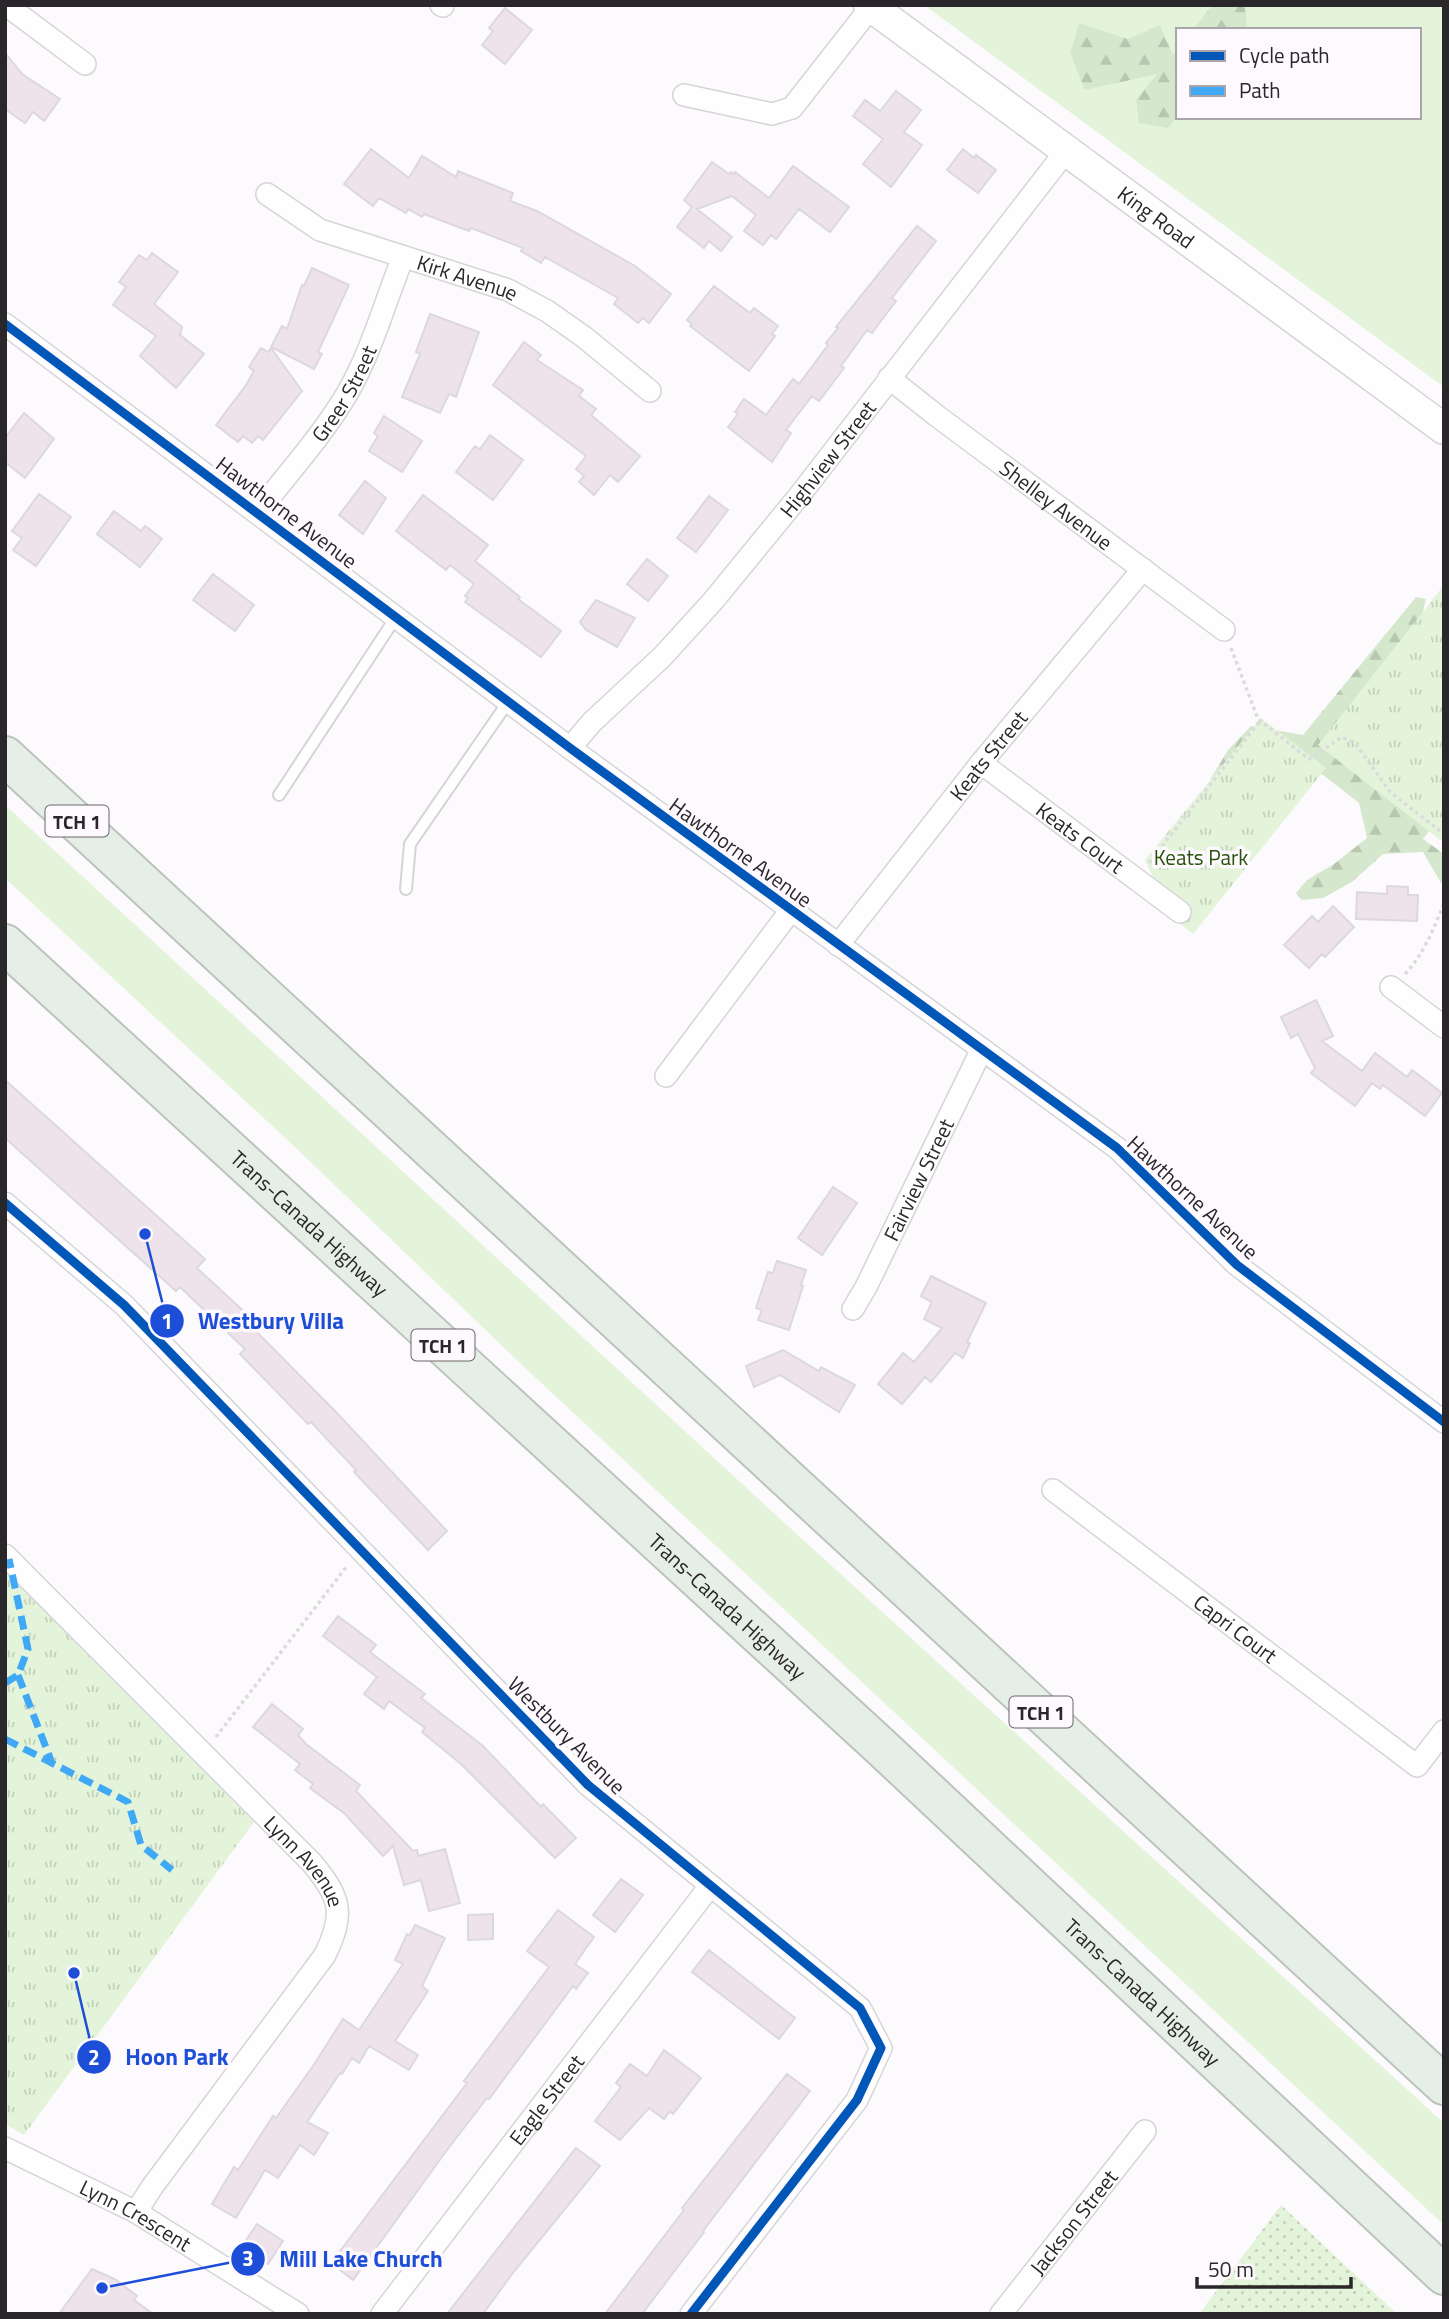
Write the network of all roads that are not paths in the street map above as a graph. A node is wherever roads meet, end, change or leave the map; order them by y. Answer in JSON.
{"nodes":[{"id":1,"x":6,"y":5,"type":"edge"},
{"id":2,"x":870,"y":6,"type":"edge"},
{"id":3,"x":85,"y":64,"type":"dead end"},
{"id":4,"x":684,"y":95,"type":"dead end"},
{"id":5,"x":1066,"y":151,"type":"junction"},
{"id":6,"x":267,"y":194,"type":"dead end"},
{"id":7,"x":403,"y":257,"type":"junction"},
{"id":8,"x":5,"y":324,"type":"edge"},
{"id":9,"x":890,"y":378,"type":"junction"},
{"id":10,"x":650,"y":391,"type":"dead end"},
{"id":11,"x":1444,"y":429,"type":"edge"},
{"id":12,"x":258,"y":512,"type":"junction"},
{"id":13,"x":1143,"y":569,"type":"junction"},
{"id":14,"x":396,"y":617,"type":"junction"},
{"id":15,"x":1224,"y":630,"type":"road end"},
{"id":16,"x":508,"y":702,"type":"junction"},
{"id":17,"x":5,"y":736,"type":"edge"},
{"id":18,"x":570,"y":748,"type":"junction"},
{"id":19,"x":5,"y":756,"type":"edge"},
{"id":20,"x":981,"y":763,"type":"junction"},
{"id":21,"x":279,"y":795,"type":"dead end"},
{"id":22,"x":150,"y":887,"type":"junction"},
{"id":23,"x":406,"y":888,"type":"dead end"},
{"id":24,"x":791,"y":910,"type":"junction"},
{"id":25,"x":1180,"y":912,"type":"dead end"},
{"id":26,"x":5,"y":944,"type":"edge"},
{"id":27,"x":838,"y":945,"type":"junction"},
{"id":28,"x":1391,"y":987,"type":"road end"},
{"id":29,"x":1444,"y":1027,"type":"edge"},
{"id":30,"x":982,"y":1049,"type":"junction"},
{"id":31,"x":666,"y":1076,"type":"dead end"},
{"id":32,"x":5,"y":1203,"type":"edge"},
{"id":33,"x":853,"y":1309,"type":"dead end"},
{"id":34,"x":1444,"y":1422,"type":"edge"},
{"id":35,"x":1053,"y":1490,"type":"dead end"},
{"id":36,"x":5,"y":1555,"type":"edge"},
{"id":37,"x":1444,"y":1731,"type":"edge"},
{"id":38,"x":710,"y":1886,"type":"junction"},
{"id":39,"x":1444,"y":2085,"type":"edge"},
{"id":40,"x":1144,"y":2130,"type":"dead end"},
{"id":41,"x":5,"y":2148,"type":"edge"},
{"id":42,"x":136,"y":2213,"type":"junction"},
{"id":43,"x":1444,"y":2274,"type":"edge"},
{"id":44,"x":299,"y":2314,"type":"edge"},
{"id":45,"x":382,"y":2314,"type":"edge"},
{"id":46,"x":691,"y":2314,"type":"edge"},
{"id":47,"x":1001,"y":2314,"type":"edge"}],
"edges":[{"from":1,"to":3,"type":"street"},
{"from":2,"to":4,"type":"street"},
{"from":2,"to":5,"type":"street","name":"King Road"},
{"from":5,"to":9,"type":"street","name":"Highview Street"},
{"from":5,"to":11,"type":"street","name":"King Road"},
{"from":6,"to":7,"type":"street","name":"Kirk Avenue"},
{"from":7,"to":10,"type":"street","name":"Kirk Avenue"},
{"from":7,"to":12,"type":"street","name":"Greer Street"},
{"from":8,"to":12,"type":"street","name":"Hawthorne Avenue"},
{"from":9,"to":13,"type":"street","name":"Shelley Avenue"},
{"from":9,"to":18,"type":"street","name":"Highview Street"},
{"from":12,"to":14,"type":"street","name":"Hawthorne Avenue"},
{"from":13,"to":15,"type":"street","name":"Shelley Avenue"},
{"from":13,"to":20,"type":"street","name":"Keats Street"},
{"from":14,"to":16,"type":"street","name":"Hawthorne Avenue"},
{"from":14,"to":21,"type":"lane"},
{"from":16,"to":18,"type":"street","name":"Hawthorne Avenue"},
{"from":16,"to":23,"type":"lane"},
{"from":17,"to":22,"type":"highway"},
{"from":18,"to":24,"type":"street","name":"Hawthorne Avenue"},
{"from":19,"to":22,"type":"highway","number":"TCH 1"},
{"from":20,"to":25,"type":"street","name":"Keats Court"},
{"from":20,"to":27,"type":"street","name":"Keats Street"},
{"from":22,"to":39,"type":"highway","number":"TCH 1"},
{"from":24,"to":27,"type":"street","name":"Hawthorne Avenue"},
{"from":24,"to":31,"type":"street"},
{"from":26,"to":43,"type":"highway","name":"Trans-Canada Highway","number":"TCH 1"},
{"from":27,"to":30,"type":"street","name":"Hawthorne Avenue"},
{"from":28,"to":29,"type":"street"},
{"from":30,"to":33,"type":"street","name":"Fairview Street"},
{"from":30,"to":34,"type":"street","name":"Hawthorne Avenue"},
{"from":32,"to":38,"type":"street","name":"Westbury Avenue"},
{"from":35,"to":37,"type":"street","name":"Capri Court"},
{"from":36,"to":42,"type":"street","name":"Lynn Avenue"},
{"from":38,"to":45,"type":"street","name":"Eagle Street"},
{"from":38,"to":46,"type":"street","name":"Westbury Avenue"},
{"from":40,"to":47,"type":"street","name":"Jackson Street"},
{"from":41,"to":42,"type":"street","name":"Lynn Crescent"},
{"from":42,"to":44,"type":"street","name":"Lynn Crescent"}]}
